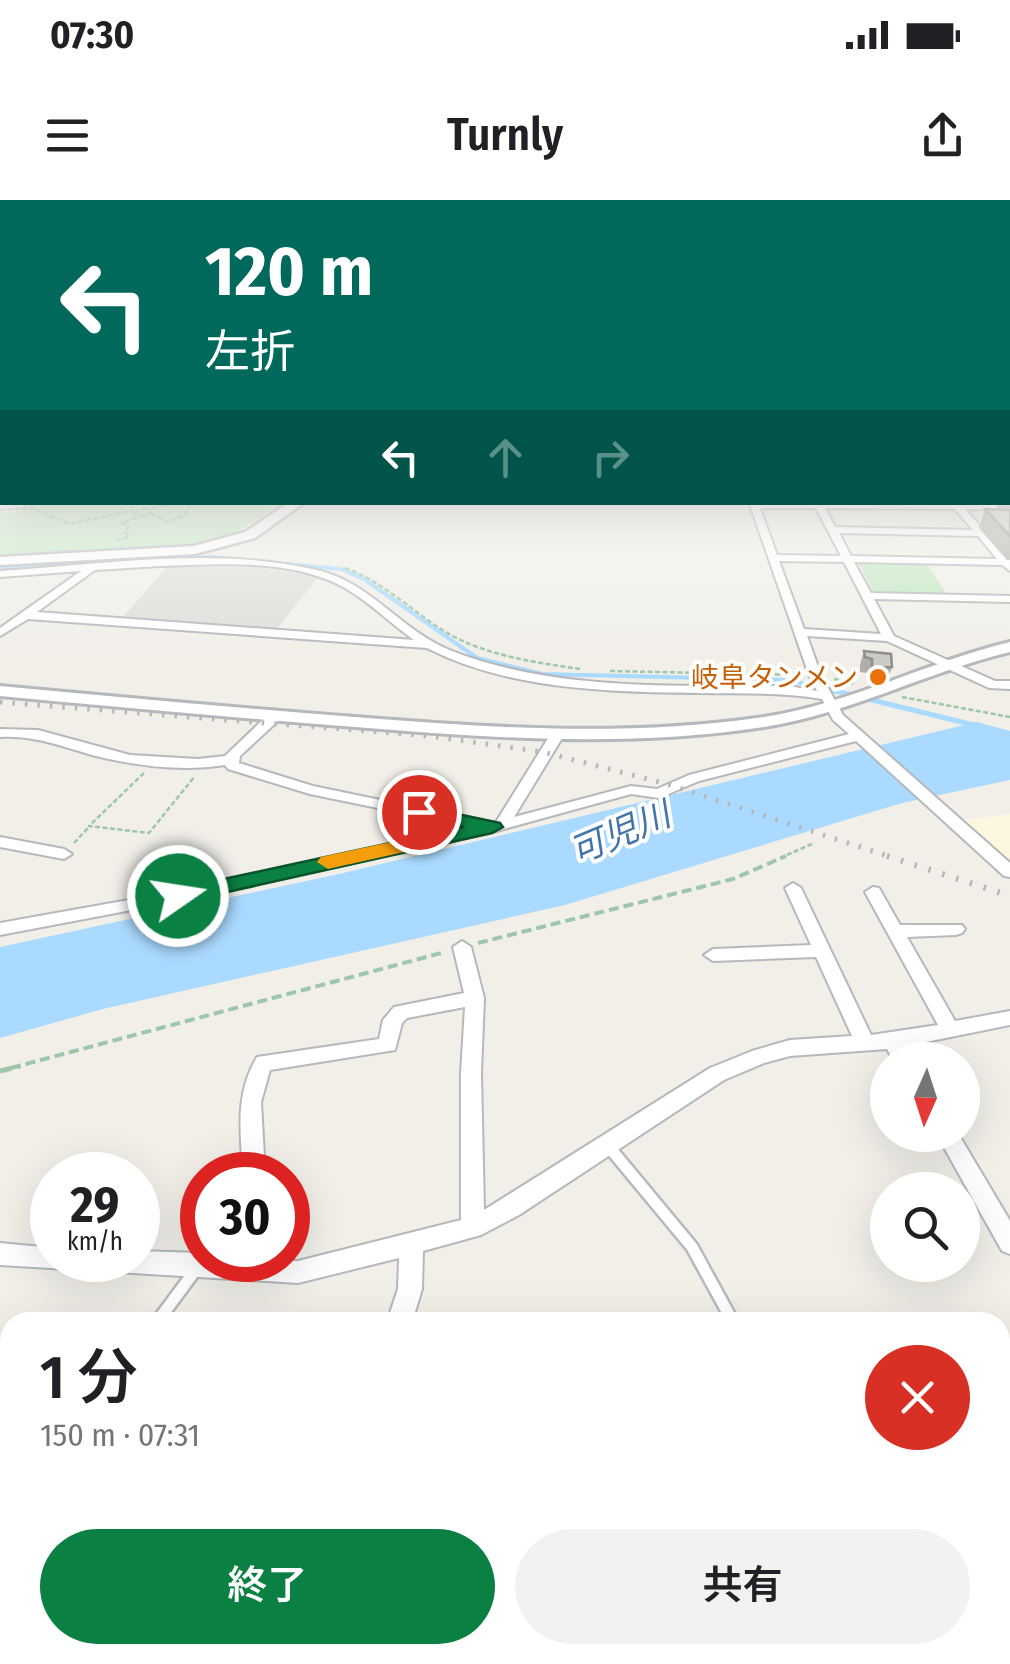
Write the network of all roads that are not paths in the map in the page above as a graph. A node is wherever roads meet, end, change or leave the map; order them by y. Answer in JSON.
{"nodes":[{"id":1,"x":273,"y":521,"type":"edge"},
{"id":2,"x":759,"y":521,"type":"edge"},
{"id":3,"x":827,"y":521,"type":"edge"},
{"id":4,"x":970,"y":521,"type":"edge"},
{"id":5,"x":832,"y":530,"type":"junction"},
{"id":6,"x":980,"y":533,"type":"junction"},
{"id":7,"x":105,"y":556,"type":"junction"},
{"id":8,"x":773,"y":558,"type":"junction"},
{"id":9,"x":848,"y":560,"type":"junction"},
{"id":10,"x":0,"y":561,"type":"edge"},
{"id":11,"x":1008,"y":564,"type":"edge"},
{"id":12,"x":90,"y":570,"type":"junction"},
{"id":13,"x":0,"y":574,"type":"edge"},
{"id":14,"x":868,"y":596,"type":"junction"},
{"id":15,"x":1010,"y":599,"type":"edge"},
{"id":16,"x":25,"y":616,"type":"junction"},
{"id":17,"x":800,"y":632,"type":"junction"},
{"id":18,"x":0,"y":633,"type":"edge"},
{"id":19,"x":889,"y":638,"type":"junction"},
{"id":20,"x":429,"y":644,"type":"junction"},
{"id":21,"x":1010,"y":647,"type":"edge"},
{"id":22,"x":948,"y":664,"type":"junction"},
{"id":23,"x":1010,"y":685,"type":"edge"},
{"id":24,"x":0,"y":692,"type":"edge"},
{"id":25,"x":826,"y":699,"type":"junction"},
{"id":26,"x":275,"y":716,"type":"junction"},
{"id":27,"x":0,"y":732,"type":"edge"},
{"id":28,"x":556,"y":736,"type":"junction"},
{"id":29,"x":862,"y":740,"type":"junction"},
{"id":30,"x":230,"y":760,"type":"junction"},
{"id":31,"x":498,"y":826,"type":"junction"},
{"id":32,"x":0,"y":842,"type":"edge"},
{"id":33,"x":64,"y":854,"type":"road end"},
{"id":34,"x":1010,"y":872,"type":"edge"},
{"id":35,"x":793,"y":888,"type":"dead end"},
{"id":36,"x":873,"y":892,"type":"dead end"},
{"id":37,"x":0,"y":929,"type":"edge"},
{"id":38,"x":956,"y":930,"type":"dead end"},
{"id":39,"x":896,"y":931,"type":"junction"},
{"id":40,"x":462,"y":947,"type":"road end"},
{"id":41,"x":823,"y":951,"type":"junction"},
{"id":42,"x":712,"y":955,"type":"dead end"},
{"id":43,"x":476,"y":998,"type":"junction"},
{"id":44,"x":1010,"y":1018,"type":"edge"},
{"id":45,"x":951,"y":1031,"type":"junction"},
{"id":46,"x":864,"y":1040,"type":"junction"},
{"id":47,"x":871,"y":1042,"type":"edge"},
{"id":48,"x":920,"y":1042,"type":"edge"},
{"id":49,"x":608,"y":1144,"type":"junction"},
{"id":50,"x":253,"y":1152,"type":"edge"},
{"id":51,"x":958,"y":1152,"type":"edge"},
{"id":52,"x":473,"y":1227,"type":"junction"},
{"id":53,"x":412,"y":1241,"type":"junction"},
{"id":54,"x":1010,"y":1243,"type":"edge"},
{"id":55,"x":0,"y":1254,"type":"edge"},
{"id":56,"x":30,"y":1257,"type":"edge"},
{"id":57,"x":310,"y":1269,"type":"edge"},
{"id":58,"x":187,"y":1282,"type":"edge"},
{"id":59,"x":165,"y":1312,"type":"edge"},
{"id":60,"x":403,"y":1312,"type":"edge"},
{"id":61,"x":728,"y":1312,"type":"edge"}],
"edges":[{"from":1,"to":7,"type":"main road"},
{"from":2,"to":8,"type":"street"},
{"from":3,"to":5,"type":"street"},
{"from":4,"to":6,"type":"street"},
{"from":5,"to":6,"type":"street"},
{"from":5,"to":9,"type":"street"},
{"from":6,"to":11,"type":"street"},
{"from":7,"to":10,"type":"main road"},
{"from":7,"to":12,"type":"street"},
{"from":8,"to":9,"type":"street"},
{"from":8,"to":17,"type":"street"},
{"from":9,"to":11,"type":"street"},
{"from":9,"to":14,"type":"street"},
{"from":12,"to":13,"type":"street"},
{"from":12,"to":16,"type":"street"},
{"from":12,"to":20,"type":"street"},
{"from":14,"to":15,"type":"street"},
{"from":14,"to":19,"type":"street"},
{"from":16,"to":18,"type":"street"},
{"from":16,"to":20,"type":"street"},
{"from":17,"to":19,"type":"street"},
{"from":17,"to":25,"type":"street"},
{"from":19,"to":22,"type":"street"},
{"from":20,"to":25,"type":"street"},
{"from":21,"to":22,"type":"street"},
{"from":22,"to":23,"type":"street"},
{"from":22,"to":25,"type":"street"},
{"from":24,"to":26,"type":"street"},
{"from":25,"to":28,"type":"street"},
{"from":25,"to":29,"type":"street"},
{"from":26,"to":28,"type":"street"},
{"from":26,"to":30,"type":"street"},
{"from":27,"to":30,"type":"street"},
{"from":28,"to":31,"type":"street"},
{"from":29,"to":31,"type":"street"},
{"from":29,"to":34,"type":"street"},
{"from":30,"to":31,"type":"street"},
{"from":31,"to":37,"type":"street"},
{"from":32,"to":33,"type":"street"},
{"from":35,"to":41,"type":"street"},
{"from":36,"to":39,"type":"street"},
{"from":38,"to":39,"type":"street"},
{"from":39,"to":45,"type":"street"},
{"from":40,"to":43,"type":"street"},
{"from":41,"to":42,"type":"street"},
{"from":41,"to":46,"type":"street"},
{"from":43,"to":50,"type":"street"},
{"from":43,"to":52,"type":"street"},
{"from":44,"to":45,"type":"street"},
{"from":45,"to":48,"type":"street"},
{"from":46,"to":47,"type":"street"},
{"from":46,"to":49,"type":"street"},
{"from":49,"to":52,"type":"street"},
{"from":49,"to":61,"type":"lane"},
{"from":51,"to":54,"type":"street"},
{"from":52,"to":53,"type":"street"},
{"from":53,"to":57,"type":"street"},
{"from":53,"to":60,"type":"street"},
{"from":55,"to":56,"type":"street"},
{"from":58,"to":59,"type":"lane"}]}
